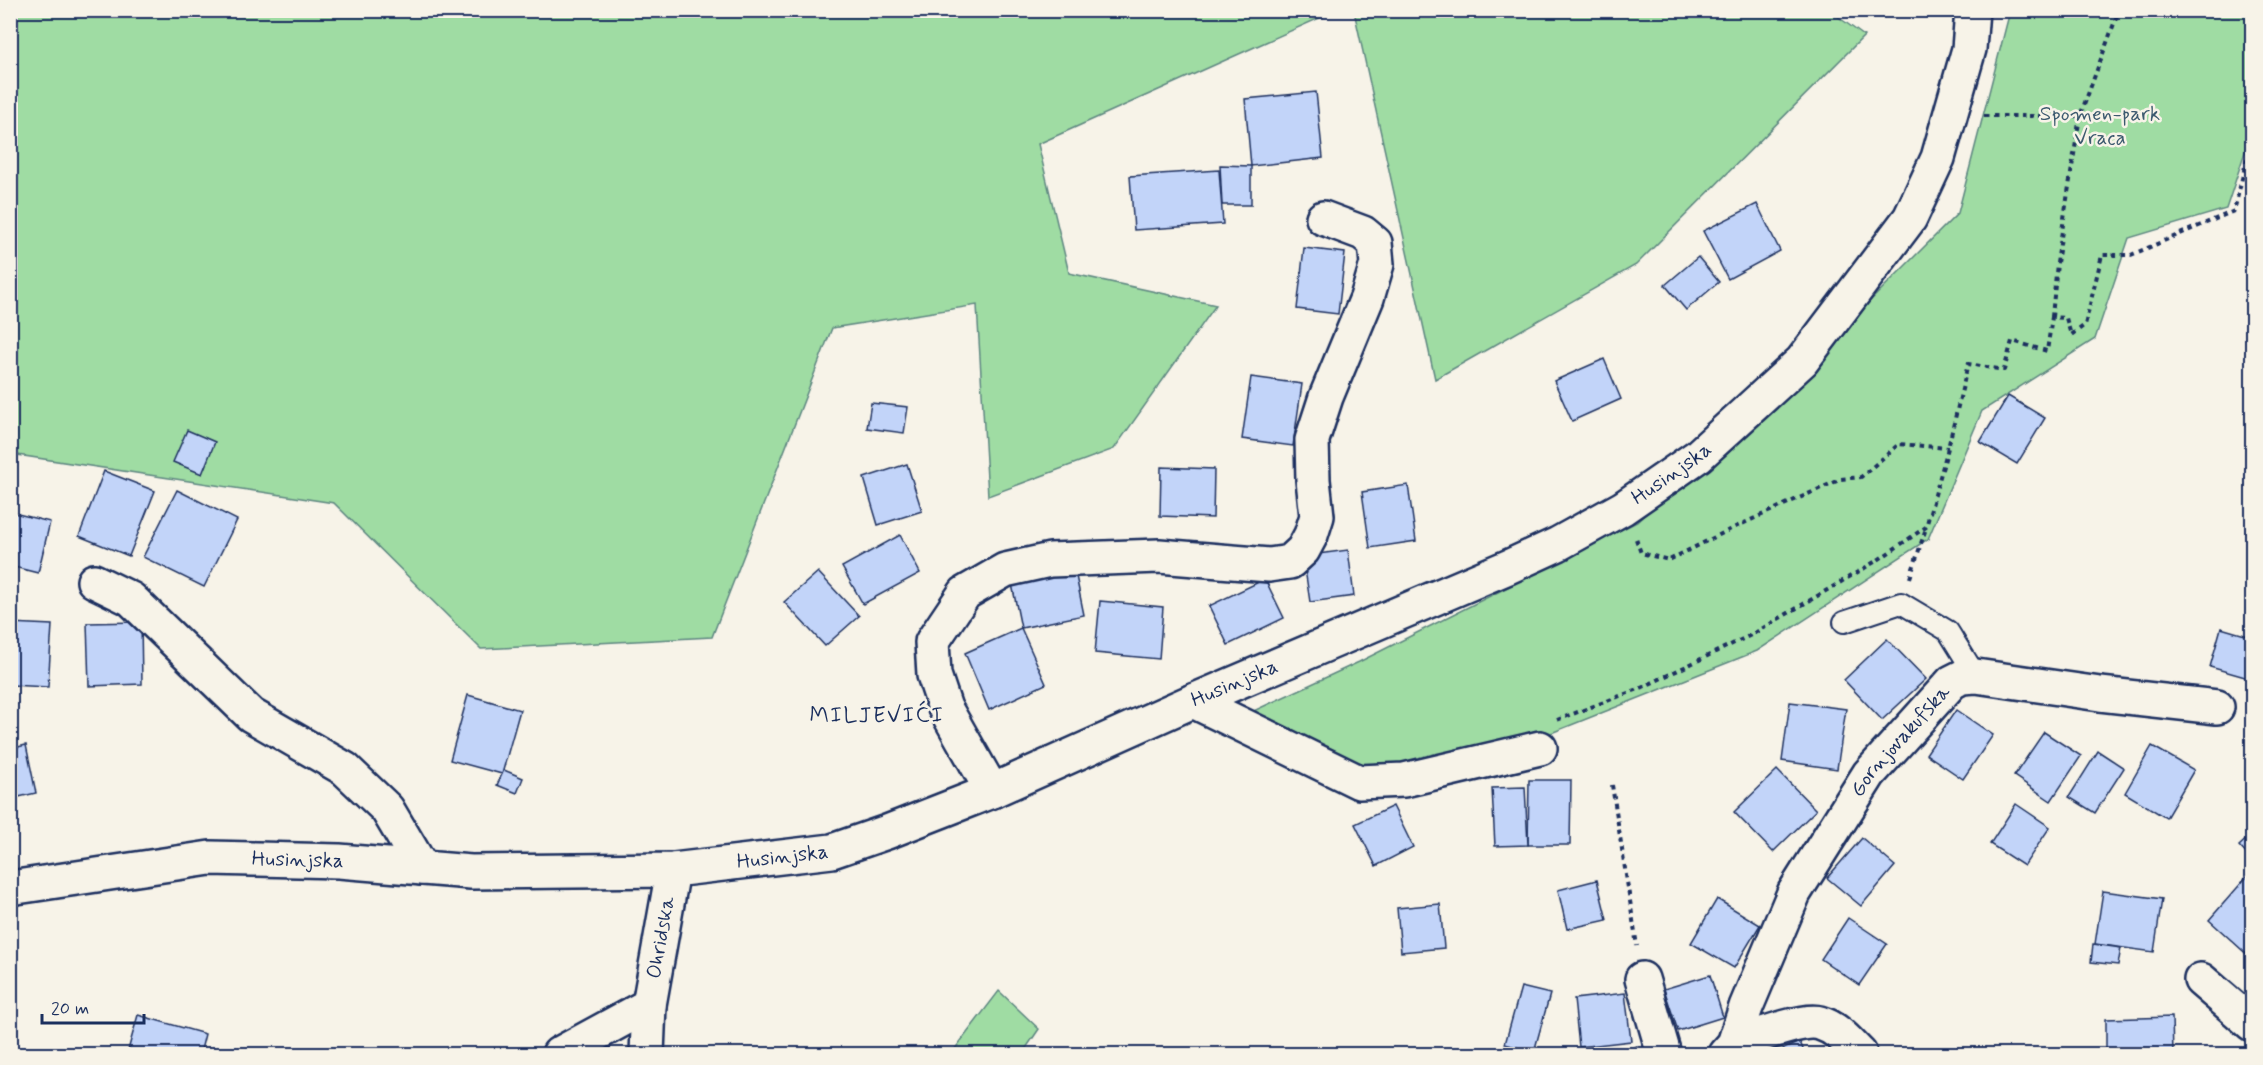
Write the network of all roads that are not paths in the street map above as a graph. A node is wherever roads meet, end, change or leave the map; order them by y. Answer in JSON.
{"nodes":[{"id":1,"x":1972,"y":10,"type":"edge"},
{"id":2,"x":1323,"y":218,"type":"dead end"},
{"id":3,"x":94,"y":580,"type":"dead end"},
{"id":4,"x":1844,"y":622,"type":"dead end"},
{"id":5,"x":1976,"y":676,"type":"junction"},
{"id":6,"x":1193,"y":701,"type":"junction"},
{"id":7,"x":2217,"y":707,"type":"dead end"},
{"id":8,"x":1540,"y":748,"type":"dead end"},
{"id":9,"x":992,"y":790,"type":"junction"},
{"id":10,"x":422,"y":867,"type":"junction"},
{"id":11,"x":673,"y":870,"type":"junction"},
{"id":12,"x":10,"y":888,"type":"edge"},
{"id":13,"x":1642,"y":979,"type":"road end"},
{"id":14,"x":2201,"y":980,"type":"dead end"},
{"id":15,"x":649,"y":1005,"type":"junction"},
{"id":16,"x":2253,"y":1024,"type":"edge"},
{"id":17,"x":1729,"y":1049,"type":"edge"},
{"id":18,"x":559,"y":1054,"type":"edge"},
{"id":19,"x":647,"y":1054,"type":"edge"},
{"id":20,"x":1664,"y":1054,"type":"edge"},
{"id":21,"x":1860,"y":1054,"type":"edge"}],
"edges":[{"from":1,"to":6,"type":"street","name":"Husinjska"},
{"from":2,"to":9,"type":"street"},
{"from":3,"to":10,"type":"street"},
{"from":4,"to":5,"type":"lane"},
{"from":5,"to":7,"type":"street","name":"Gornjovakufska"},
{"from":5,"to":17,"type":"street","name":"Gornjovakufska"},
{"from":6,"to":8,"type":"street"},
{"from":6,"to":9,"type":"street","name":"Husinjska"},
{"from":9,"to":11,"type":"street","name":"Husinjska"},
{"from":10,"to":11,"type":"street","name":"Husinjska"},
{"from":10,"to":12,"type":"street","name":"Husinjska"},
{"from":11,"to":15,"type":"street","name":"Ohridska"},
{"from":13,"to":20,"type":"street"},
{"from":14,"to":16,"type":"street"},
{"from":15,"to":18,"type":"street","name":"Ohridska"},
{"from":15,"to":19,"type":"street","name":"Ohridska"},
{"from":17,"to":21,"type":"street","name":"Gornjovakufska"}]}
